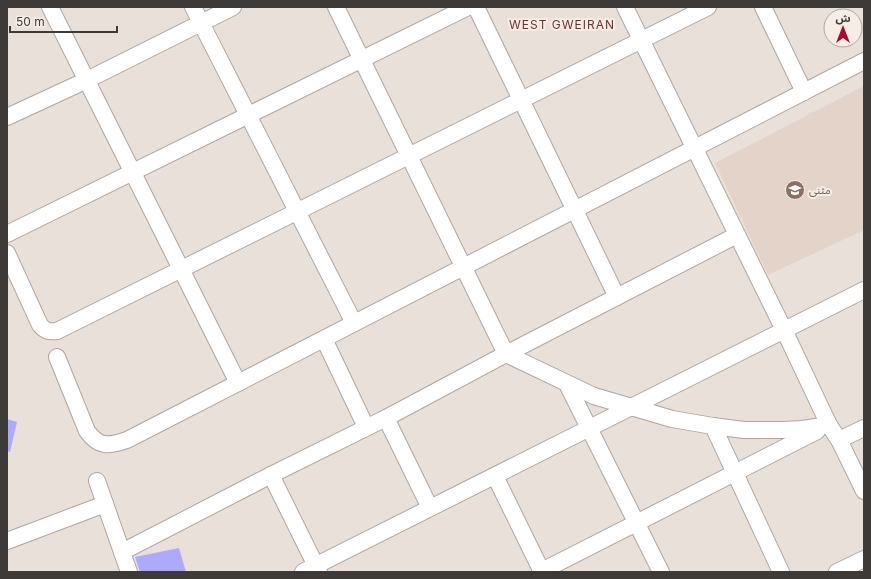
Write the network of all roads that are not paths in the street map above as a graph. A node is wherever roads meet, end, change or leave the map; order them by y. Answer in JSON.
{"nodes":[{"id":1,"x":50,"y":7,"type":"edge"},
{"id":2,"x":193,"y":7,"type":"edge"},
{"id":3,"x":233,"y":7,"type":"edge"},
{"id":4,"x":336,"y":7,"type":"edge"},
{"id":5,"x":468,"y":7,"type":"edge"},
{"id":6,"x":476,"y":7,"type":"edge"},
{"id":7,"x":626,"y":7,"type":"edge"},
{"id":8,"x":708,"y":7,"type":"edge"},
{"id":9,"x":763,"y":7,"type":"edge"},
{"id":10,"x":202,"y":23,"type":"junction"},
{"id":11,"x":642,"y":40,"type":"junction"},
{"id":12,"x":361,"y":59,"type":"junction"},
{"id":13,"x":864,"y":61,"type":"edge"},
{"id":14,"x":86,"y":80,"type":"junction"},
{"id":15,"x":804,"y":92,"type":"junction"},
{"id":16,"x":521,"y":100,"type":"junction"},
{"id":17,"x":248,"y":115,"type":"junction"},
{"id":18,"x":7,"y":117,"type":"edge"},
{"id":19,"x":694,"y":148,"type":"junction"},
{"id":20,"x":408,"y":156,"type":"junction"},
{"id":21,"x":132,"y":172,"type":"junction"},
{"id":22,"x":574,"y":210,"type":"junction"},
{"id":23,"x":297,"y":211,"type":"junction"},
{"id":24,"x":7,"y":234,"type":"edge"},
{"id":25,"x":737,"y":235,"type":"junction"},
{"id":26,"x":7,"y":253,"type":"edge"},
{"id":27,"x":463,"y":267,"type":"junction"},
{"id":28,"x":181,"y":269,"type":"junction"},
{"id":29,"x":864,"y":290,"type":"edge"},
{"id":30,"x":616,"y":297,"type":"junction"},
{"id":31,"x":354,"y":323,"type":"junction"},
{"id":32,"x":784,"y":330,"type":"junction"},
{"id":33,"x":324,"y":339,"type":"junction"},
{"id":34,"x":506,"y":354,"type":"junction"},
{"id":35,"x":57,"y":357,"type":"dead end"},
{"id":36,"x":238,"y":383,"type":"junction"},
{"id":37,"x":567,"y":384,"type":"junction"},
{"id":38,"x":632,"y":406,"type":"junction"},
{"id":39,"x":386,"y":418,"type":"junction"},
{"id":40,"x":829,"y":425,"type":"junction"},
{"id":41,"x":713,"y":426,"type":"junction"},
{"id":42,"x":366,"y":427,"type":"junction"},
{"id":43,"x":589,"y":428,"type":"junction"},
{"id":44,"x":864,"y":428,"type":"edge"},
{"id":45,"x":839,"y":440,"type":"junction"},
{"id":46,"x":734,"y":473,"type":"junction"},
{"id":47,"x":272,"y":475,"type":"junction"},
{"id":48,"x":494,"y":476,"type":"junction"},
{"id":49,"x":97,"y":481,"type":"dead end"},
{"id":50,"x":864,"y":491,"type":"edge"},
{"id":51,"x":105,"y":504,"type":"junction"},
{"id":52,"x":430,"y":508,"type":"junction"},
{"id":53,"x":636,"y":523,"type":"junction"},
{"id":54,"x":7,"y":541,"type":"edge"},
{"id":55,"x":122,"y":552,"type":"junction"},
{"id":56,"x":864,"y":559,"type":"edge"},
{"id":57,"x":312,"y":570,"type":"edge"},
{"id":58,"x":129,"y":572,"type":"edge"},
{"id":59,"x":541,"y":572,"type":"edge"},
{"id":60,"x":661,"y":572,"type":"edge"},
{"id":61,"x":781,"y":572,"type":"edge"},
{"id":62,"x":837,"y":572,"type":"edge"}],
"edges":[{"from":1,"to":14,"type":"street"},
{"from":2,"to":10,"type":"street"},
{"from":3,"to":10,"type":"street"},
{"from":4,"to":12,"type":"street"},
{"from":5,"to":12,"type":"street"},
{"from":6,"to":16,"type":"street"},
{"from":7,"to":11,"type":"street"},
{"from":8,"to":11,"type":"street"},
{"from":9,"to":15,"type":"street"},
{"from":10,"to":14,"type":"street"},
{"from":10,"to":17,"type":"street"},
{"from":11,"to":16,"type":"street"},
{"from":11,"to":19,"type":"street"},
{"from":12,"to":17,"type":"street"},
{"from":12,"to":20,"type":"street"},
{"from":13,"to":15,"type":"street"},
{"from":14,"to":18,"type":"street"},
{"from":14,"to":21,"type":"street"},
{"from":15,"to":19,"type":"street"},
{"from":16,"to":20,"type":"street"},
{"from":16,"to":22,"type":"street"},
{"from":17,"to":21,"type":"street"},
{"from":17,"to":23,"type":"street"},
{"from":19,"to":22,"type":"street"},
{"from":19,"to":25,"type":"street"},
{"from":20,"to":23,"type":"street"},
{"from":20,"to":27,"type":"street"},
{"from":21,"to":24,"type":"street"},
{"from":21,"to":28,"type":"street"},
{"from":22,"to":27,"type":"street"},
{"from":22,"to":30,"type":"street"},
{"from":23,"to":28,"type":"street"},
{"from":23,"to":31,"type":"street"},
{"from":25,"to":30,"type":"street"},
{"from":25,"to":32,"type":"street"},
{"from":26,"to":28,"type":"street"},
{"from":27,"to":31,"type":"street"},
{"from":27,"to":34,"type":"street"},
{"from":28,"to":36,"type":"street"},
{"from":29,"to":32,"type":"street"},
{"from":30,"to":34,"type":"street"},
{"from":31,"to":33,"type":"street"},
{"from":32,"to":38,"type":"street"},
{"from":32,"to":40,"type":"street"},
{"from":33,"to":36,"type":"street"},
{"from":33,"to":42,"type":"street"},
{"from":34,"to":37,"type":"street"},
{"from":34,"to":39,"type":"street"},
{"from":35,"to":36,"type":"street"},
{"from":37,"to":38,"type":"street"},
{"from":37,"to":43,"type":"street"},
{"from":38,"to":41,"type":"street"},
{"from":38,"to":43,"type":"street"},
{"from":39,"to":42,"type":"street"},
{"from":39,"to":52,"type":"street"},
{"from":40,"to":41,"type":"street"},
{"from":40,"to":45,"type":"street"},
{"from":40,"to":46,"type":"street"},
{"from":41,"to":46,"type":"street"},
{"from":42,"to":47,"type":"street"},
{"from":43,"to":48,"type":"street"},
{"from":43,"to":53,"type":"street"},
{"from":44,"to":45,"type":"street"},
{"from":45,"to":50,"type":"street"},
{"from":46,"to":53,"type":"street"},
{"from":46,"to":61,"type":"street"},
{"from":47,"to":55,"type":"street"},
{"from":47,"to":57,"type":"street"},
{"from":48,"to":52,"type":"street"},
{"from":48,"to":59,"type":"street"},
{"from":49,"to":51,"type":"street"},
{"from":51,"to":54,"type":"street"},
{"from":51,"to":55,"type":"street"},
{"from":52,"to":57,"type":"street"},
{"from":53,"to":59,"type":"street"},
{"from":53,"to":60,"type":"street"},
{"from":55,"to":58,"type":"street"},
{"from":56,"to":62,"type":"street"}]}
